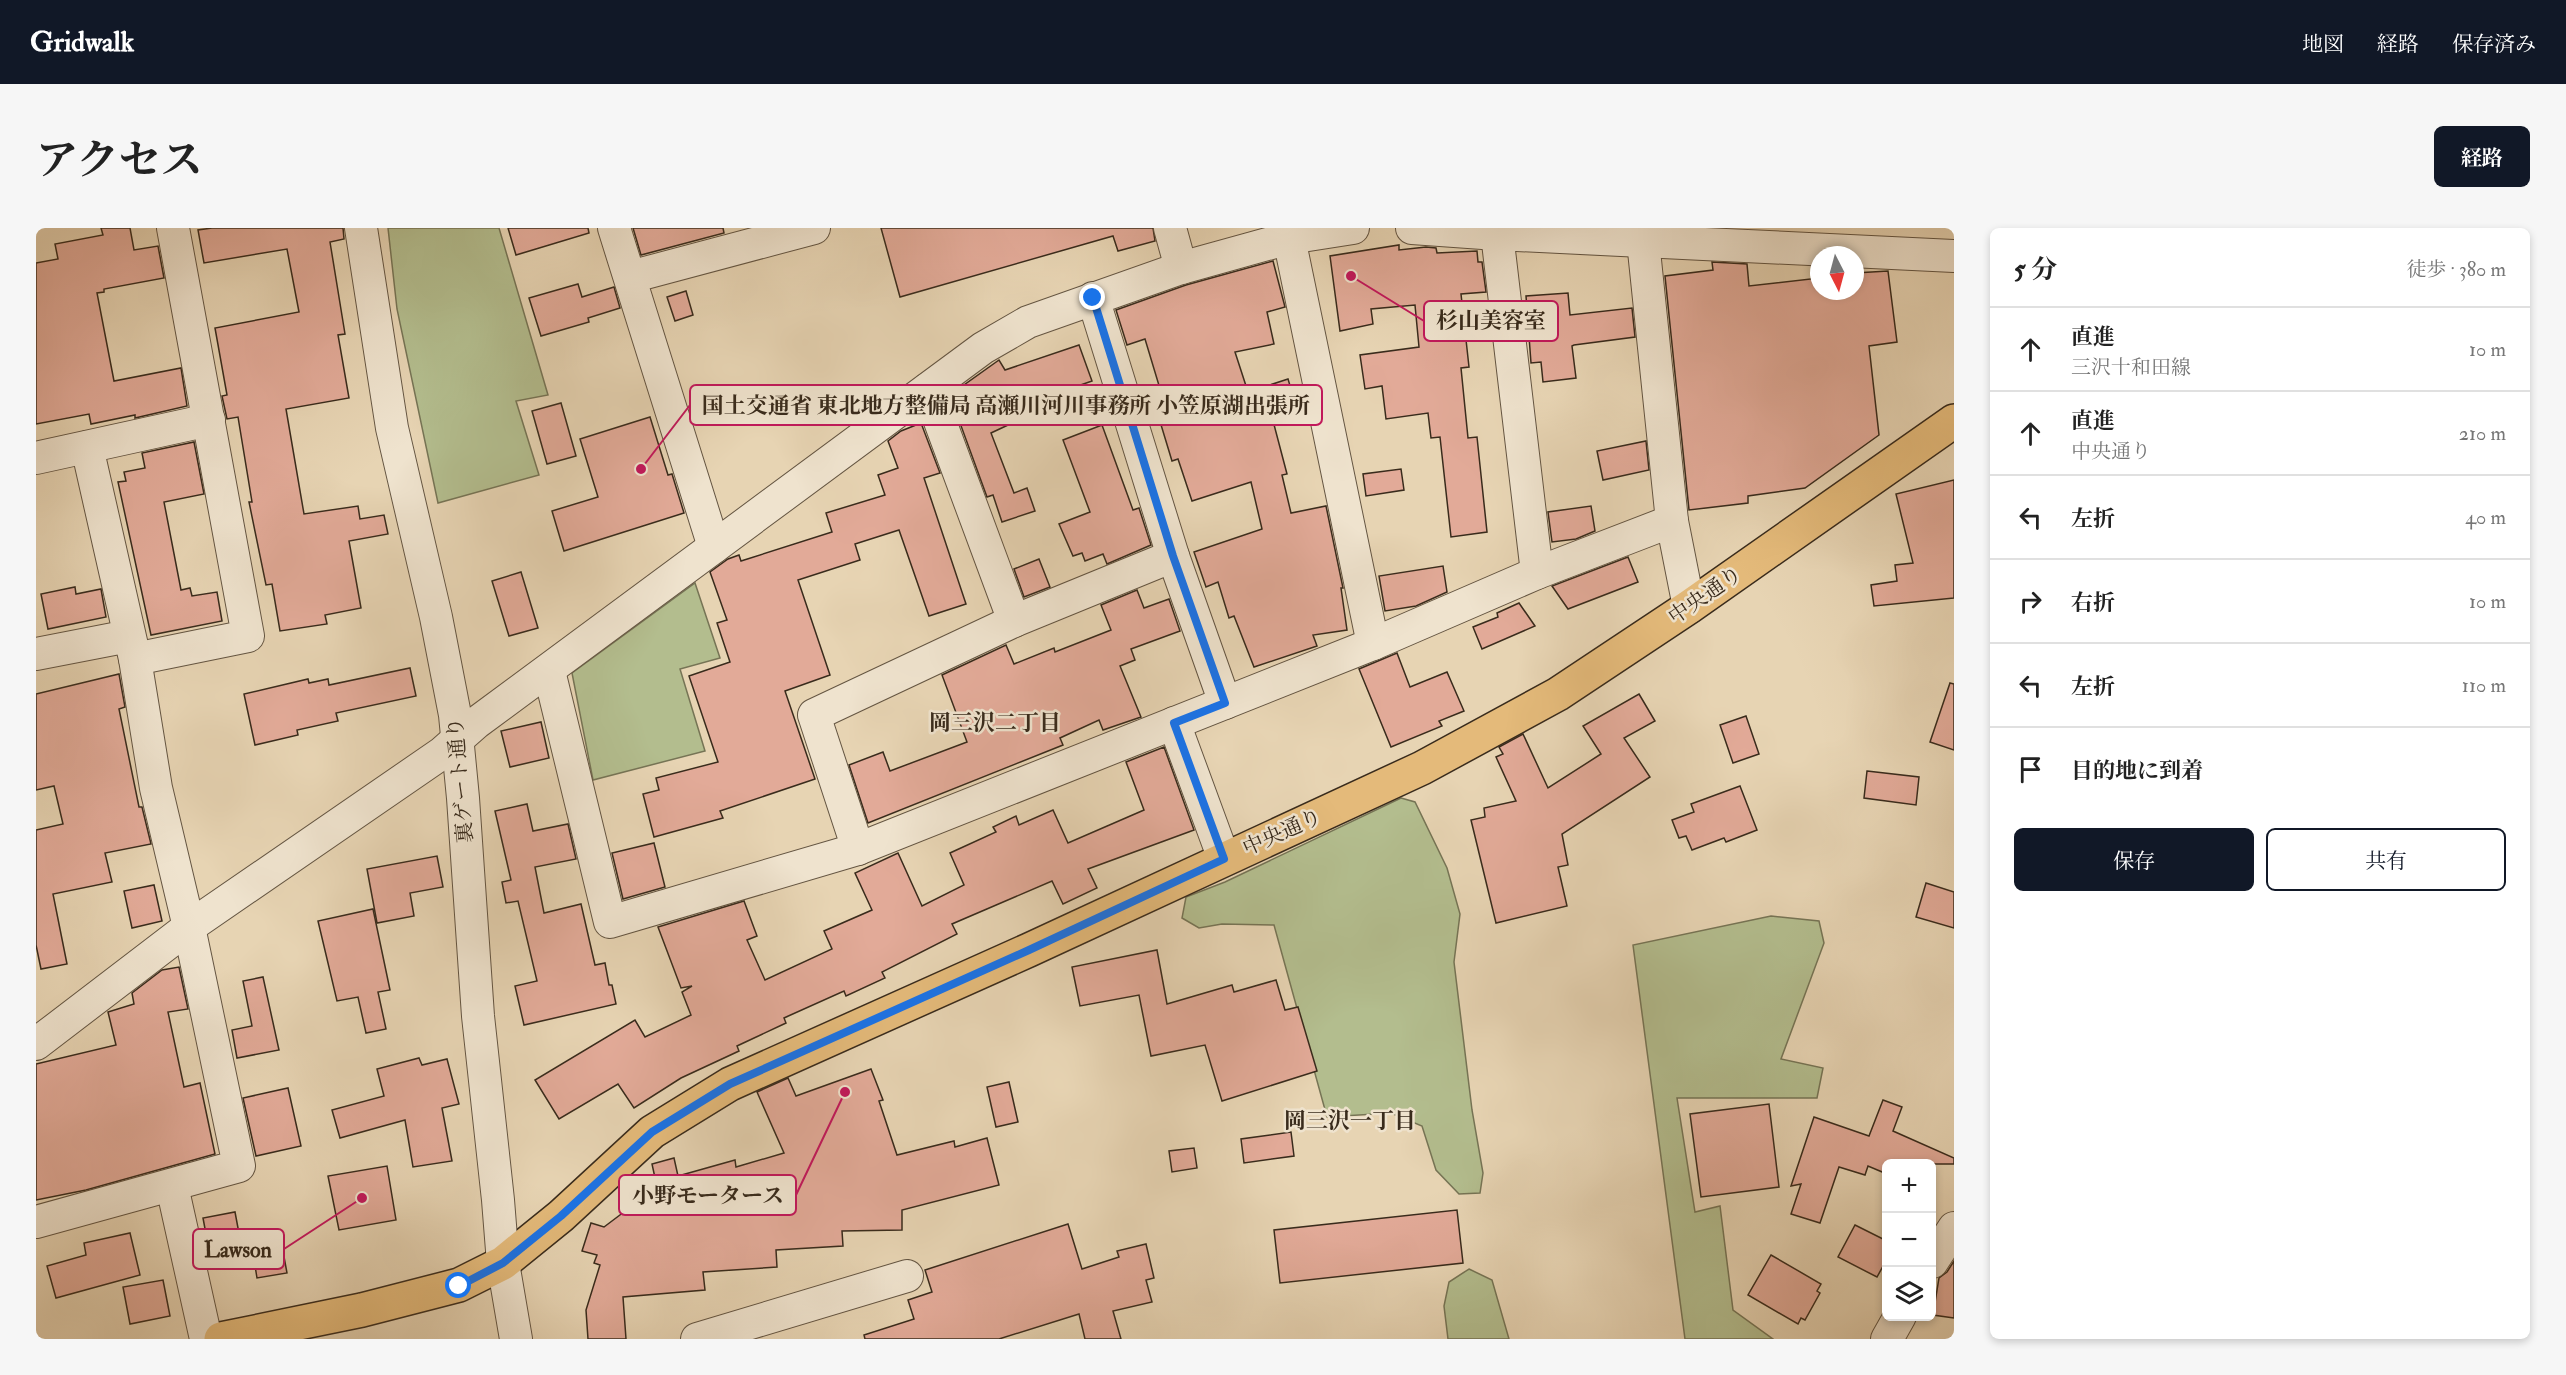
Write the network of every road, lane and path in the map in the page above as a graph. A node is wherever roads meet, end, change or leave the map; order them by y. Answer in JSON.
{"nodes":[{"id":1,"x":173,"y":228,"type":"edge"},
{"id":2,"x":361,"y":228,"type":"edge"},
{"id":3,"x":614,"y":228,"type":"edge"},
{"id":4,"x":814,"y":228,"type":"edge"},
{"id":5,"x":1170,"y":228,"type":"edge"},
{"id":6,"x":1353,"y":228,"type":"edge"},
{"id":7,"x":1412,"y":228,"type":"edge"},
{"id":8,"x":1497,"y":234,"type":"junction"},
{"id":9,"x":1289,"y":238,"type":"junction"},
{"id":10,"x":1643,"y":242,"type":"junction"},
{"id":11,"x":1954,"y":256,"type":"edge"},
{"id":12,"x":1181,"y":267,"type":"junction"},
{"id":13,"x":630,"y":277,"type":"junction"},
{"id":14,"x":1093,"y":298,"type":"junction"},
{"id":15,"x":928,"y":389,"type":"junction"},
{"id":16,"x":209,"y":420,"type":"junction"},
{"id":17,"x":1954,"y":421,"type":"edge"},
{"id":18,"x":87,"y":447,"type":"junction"},
{"id":19,"x":36,"y":458,"type":"edge"},
{"id":20,"x":1672,"y":521,"type":"junction"},
{"id":21,"x":714,"y":547,"type":"junction"},
{"id":22,"x":1173,"y":556,"type":"junction"},
{"id":23,"x":1537,"y":573,"type":"junction"},
{"id":24,"x":1689,"y":607,"type":"junction"},
{"id":25,"x":1014,"y":621,"type":"junction"},
{"id":26,"x":1372,"y":644,"type":"junction"},
{"id":27,"x":132,"y":647,"type":"junction"},
{"id":28,"x":36,"y":654,"type":"edge"},
{"id":29,"x":549,"y":671,"type":"junction"},
{"id":30,"x":1225,"y":703,"type":"junction"},
{"id":31,"x":1174,"y":723,"type":"junction"},
{"id":32,"x":458,"y":738,"type":"junction"},
{"id":33,"x":858,"y":849,"type":"junction"},
{"id":34,"x":1224,"y":859,"type":"junction"},
{"id":35,"x":189,"y":927,"type":"junction"},
{"id":36,"x":36,"y":1044,"type":"edge"},
{"id":37,"x":172,"y":1186,"type":"junction"},
{"id":38,"x":36,"y":1222,"type":"edge"},
{"id":39,"x":1954,"y":1228,"type":"edge"},
{"id":40,"x":1936,"y":1256,"type":"edge"},
{"id":41,"x":503,"y":1263,"type":"junction"},
{"id":42,"x":907,"y":1276,"type":"dead end"},
{"id":43,"x":1898,"y":1321,"type":"edge"},
{"id":44,"x":206,"y":1339,"type":"edge"},
{"id":45,"x":221,"y":1339,"type":"edge"},
{"id":46,"x":516,"y":1339,"type":"edge"},
{"id":47,"x":697,"y":1339,"type":"edge"},
{"id":48,"x":1887,"y":1339,"type":"edge"}],
"edges":[{"from":1,"to":16,"type":"street"},
{"from":2,"to":32,"type":"street","name":"裏ゲート通り"},
{"from":3,"to":13,"type":"street"},
{"from":4,"to":13,"type":"street"},
{"from":5,"to":12,"type":"street"},
{"from":6,"to":9,"type":"street"},
{"from":7,"to":8,"type":"street"},
{"from":8,"to":10,"type":"street"},
{"from":8,"to":23,"type":"street"},
{"from":9,"to":12,"type":"street"},
{"from":9,"to":26,"type":"street"},
{"from":10,"to":11,"type":"street"},
{"from":10,"to":20,"type":"street"},
{"from":12,"to":14,"type":"street"},
{"from":13,"to":21,"type":"street"},
{"from":14,"to":15,"type":"street"},
{"from":14,"to":22,"type":"street"},
{"from":15,"to":21,"type":"street"},
{"from":15,"to":25,"type":"street"},
{"from":16,"to":18,"type":"street"},
{"from":16,"to":27,"type":"street"},
{"from":17,"to":24,"type":"main road","name":"中央通り"},
{"from":18,"to":19,"type":"street"},
{"from":18,"to":27,"type":"street"},
{"from":20,"to":23,"type":"street"},
{"from":20,"to":24,"type":"street"},
{"from":21,"to":29,"type":"street"},
{"from":22,"to":25,"type":"street"},
{"from":22,"to":30,"type":"street"},
{"from":23,"to":26,"type":"street"},
{"from":24,"to":34,"type":"main road","name":"中央通り"},
{"from":25,"to":33,"type":"street"},
{"from":26,"to":30,"type":"street"},
{"from":27,"to":28,"type":"street"},
{"from":27,"to":35,"type":"street"},
{"from":29,"to":32,"type":"street"},
{"from":29,"to":33,"type":"street"},
{"from":30,"to":31,"type":"street"},
{"from":31,"to":33,"type":"street"},
{"from":31,"to":34,"type":"street"},
{"from":32,"to":35,"type":"street"},
{"from":32,"to":41,"type":"street","name":"裏ゲート通り"},
{"from":34,"to":41,"type":"main road","name":"中央通り"},
{"from":35,"to":36,"type":"street"},
{"from":35,"to":37,"type":"street"},
{"from":37,"to":38,"type":"street"},
{"from":37,"to":44,"type":"street"},
{"from":39,"to":40,"type":"street"},
{"from":41,"to":45,"type":"main road","name":"中央通り"},
{"from":41,"to":46,"type":"street","name":"裏ゲート通り"},
{"from":42,"to":47,"type":"street"},
{"from":43,"to":48,"type":"street"}]}
